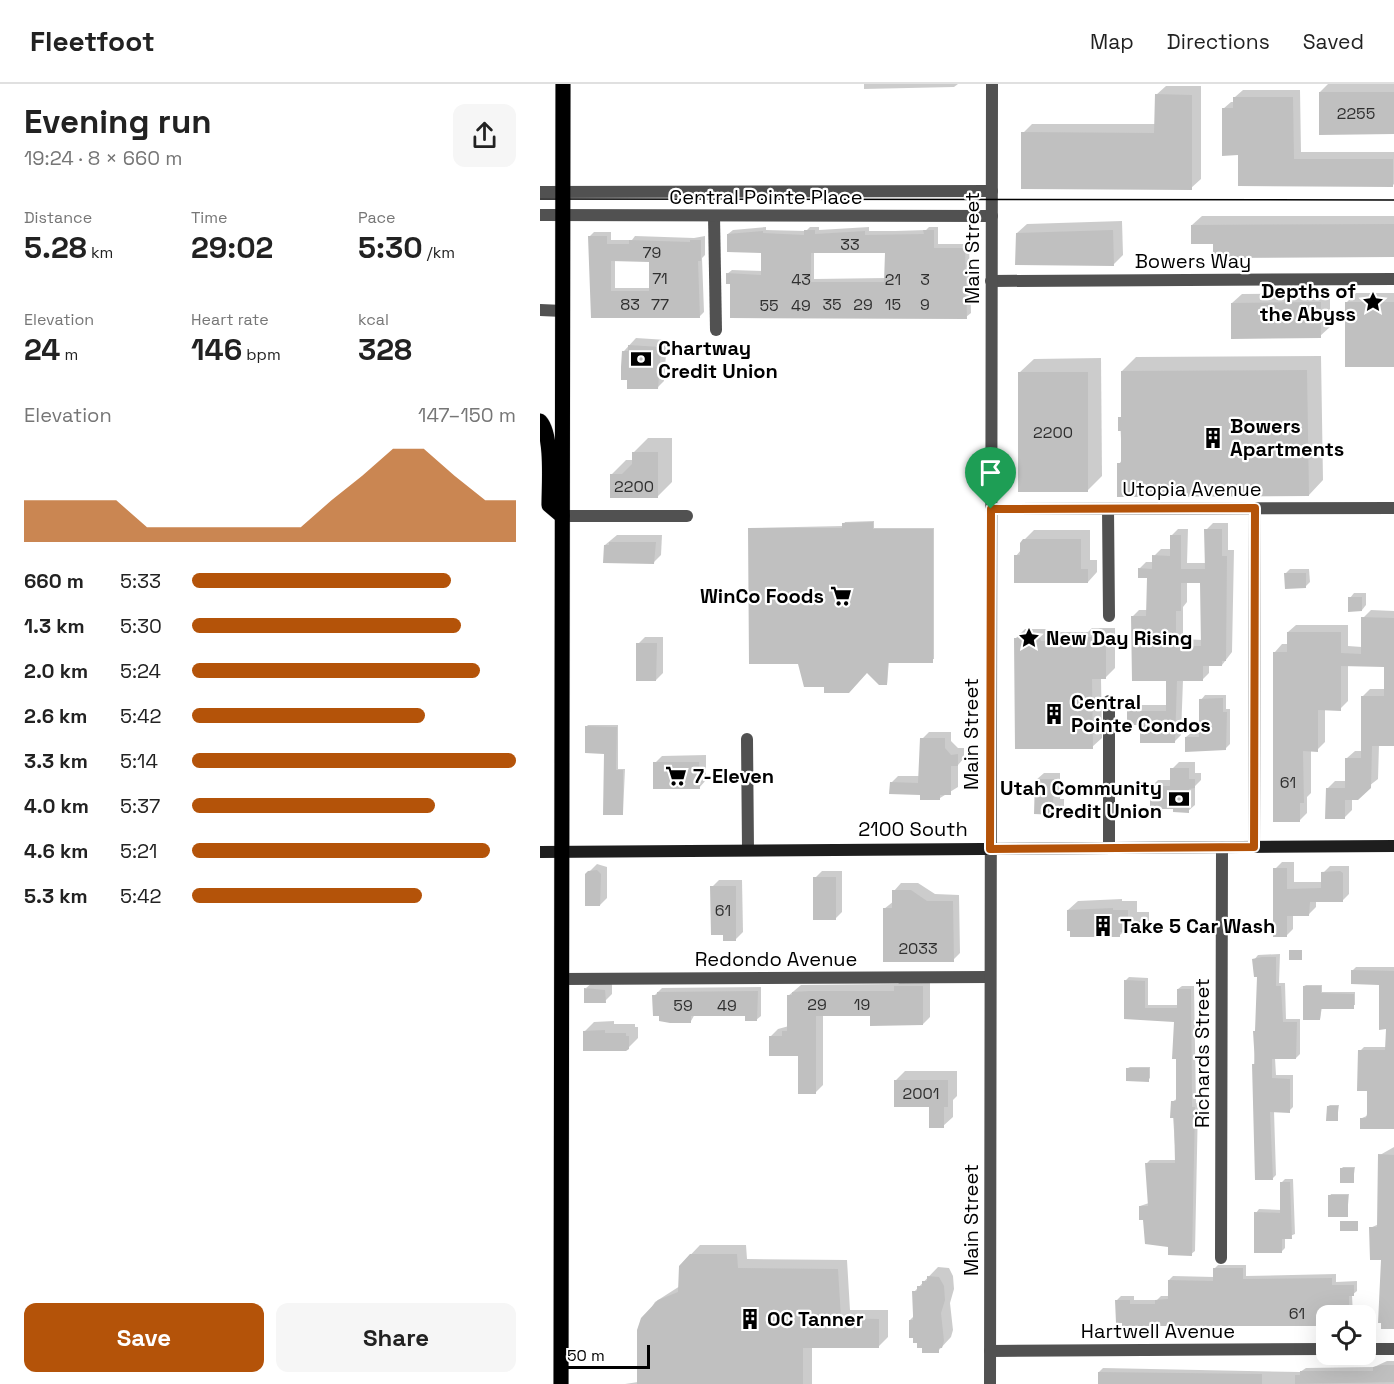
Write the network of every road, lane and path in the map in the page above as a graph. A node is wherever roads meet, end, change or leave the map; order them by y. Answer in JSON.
{"nodes":[{"id":1,"x":563,"y":84,"type":"edge"},
{"id":2,"x":992,"y":84,"type":"edge"},
{"id":3,"x":992,"y":191,"type":"junction"},
{"id":4,"x":540,"y":192,"type":"edge"},
{"id":5,"x":563,"y":192,"type":"junction"},
{"id":6,"x":540,"y":215,"type":"edge"},
{"id":7,"x":562,"y":215,"type":"junction"},
{"id":8,"x":714,"y":216,"type":"junction"},
{"id":9,"x":992,"y":216,"type":"junction"},
{"id":10,"x":1394,"y":279,"type":"edge"},
{"id":11,"x":991,"y":281,"type":"junction"},
{"id":12,"x":540,"y":310,"type":"edge"},
{"id":13,"x":563,"y":311,"type":"junction"},
{"id":14,"x":716,"y":330,"type":"dead end"},
{"id":15,"x":540,"y":421,"type":"edge"},
{"id":16,"x":1255,"y":508,"type":"junction"},
{"id":17,"x":1394,"y":508,"type":"edge"},
{"id":18,"x":991,"y":509,"type":"junction"},
{"id":19,"x":1108,"y":509,"type":"junction"},
{"id":20,"x":562,"y":516,"type":"junction"},
{"id":21,"x":687,"y":516,"type":"dead end"},
{"id":22,"x":1109,"y":616,"type":"dead end"},
{"id":23,"x":1109,"y":701,"type":"dead end"},
{"id":24,"x":747,"y":739,"type":"dead end"},
{"id":25,"x":1394,"y":846,"type":"edge"},
{"id":26,"x":1222,"y":847,"type":"junction"},
{"id":27,"x":1254,"y":847,"type":"junction"},
{"id":28,"x":1109,"y":848,"type":"junction"},
{"id":29,"x":990,"y":849,"type":"junction"},
{"id":30,"x":748,"y":850,"type":"junction"},
{"id":31,"x":540,"y":852,"type":"edge"},
{"id":32,"x":562,"y":852,"type":"junction"},
{"id":33,"x":990,"y":978,"type":"junction"},
{"id":34,"x":561,"y":979,"type":"junction"},
{"id":35,"x":1221,"y":1258,"type":"dead end"},
{"id":36,"x":1316,"y":1349,"type":"edge"},
{"id":37,"x":1376,"y":1349,"type":"edge"},
{"id":38,"x":1394,"y":1349,"type":"edge"},
{"id":39,"x":990,"y":1351,"type":"junction"},
{"id":40,"x":561,"y":1384,"type":"edge"},
{"id":41,"x":990,"y":1384,"type":"edge"}],
"edges":[{"from":1,"to":5,"type":"main road"},
{"from":2,"to":3,"type":"street","name":"Main Street"},
{"from":3,"to":5,"type":"street","name":"Central Pointe Place"},
{"from":3,"to":9,"type":"street","name":"Main Street"},
{"from":4,"to":5,"type":"street","name":"Central Pointe Place"},
{"from":5,"to":7,"type":"main road"},
{"from":6,"to":7,"type":"street","name":"Central Pointe Place"},
{"from":7,"to":8,"type":"street","name":"Central Pointe Place"},
{"from":7,"to":13,"type":"main road"},
{"from":8,"to":9,"type":"street","name":"Central Pointe Place"},
{"from":8,"to":14,"type":"street"},
{"from":9,"to":11,"type":"street","name":"Main Street"},
{"from":10,"to":11,"type":"street","name":"Bowers Way"},
{"from":11,"to":18,"type":"street","name":"Main Street"},
{"from":12,"to":13,"type":"street"},
{"from":13,"to":20,"type":"main road"},
{"from":15,"to":20,"type":"main road"},
{"from":16,"to":17,"type":"street","name":"Utopia Avenue"},
{"from":16,"to":19,"type":"street","name":"Utopia Avenue"},
{"from":16,"to":27,"type":"street"},
{"from":18,"to":19,"type":"street","name":"Utopia Avenue"},
{"from":18,"to":29,"type":"street","name":"Main Street"},
{"from":19,"to":22,"type":"street"},
{"from":20,"to":21,"type":"street"},
{"from":20,"to":32,"type":"main road"},
{"from":23,"to":28,"type":"street"},
{"from":24,"to":30,"type":"street"},
{"from":25,"to":27,"type":"main road","name":"2100 South"},
{"from":26,"to":27,"type":"main road","name":"2100 South"},
{"from":26,"to":28,"type":"main road","name":"2100 South"},
{"from":26,"to":35,"type":"street","name":"Richards Street"},
{"from":28,"to":29,"type":"main road","name":"2100 South"},
{"from":29,"to":30,"type":"main road","name":"2100 South"},
{"from":29,"to":33,"type":"street","name":"Main Street"},
{"from":30,"to":32,"type":"main road","name":"2100 South"},
{"from":31,"to":32,"type":"main road","name":"2100 South"},
{"from":32,"to":34,"type":"main road"},
{"from":33,"to":34,"type":"street","name":"Redondo Avenue"},
{"from":33,"to":39,"type":"street","name":"Main Street"},
{"from":34,"to":40,"type":"main road"},
{"from":36,"to":39,"type":"street","name":"Hartwell Avenue"},
{"from":37,"to":38,"type":"street"},
{"from":39,"to":41,"type":"street","name":"Main Street"}]}
